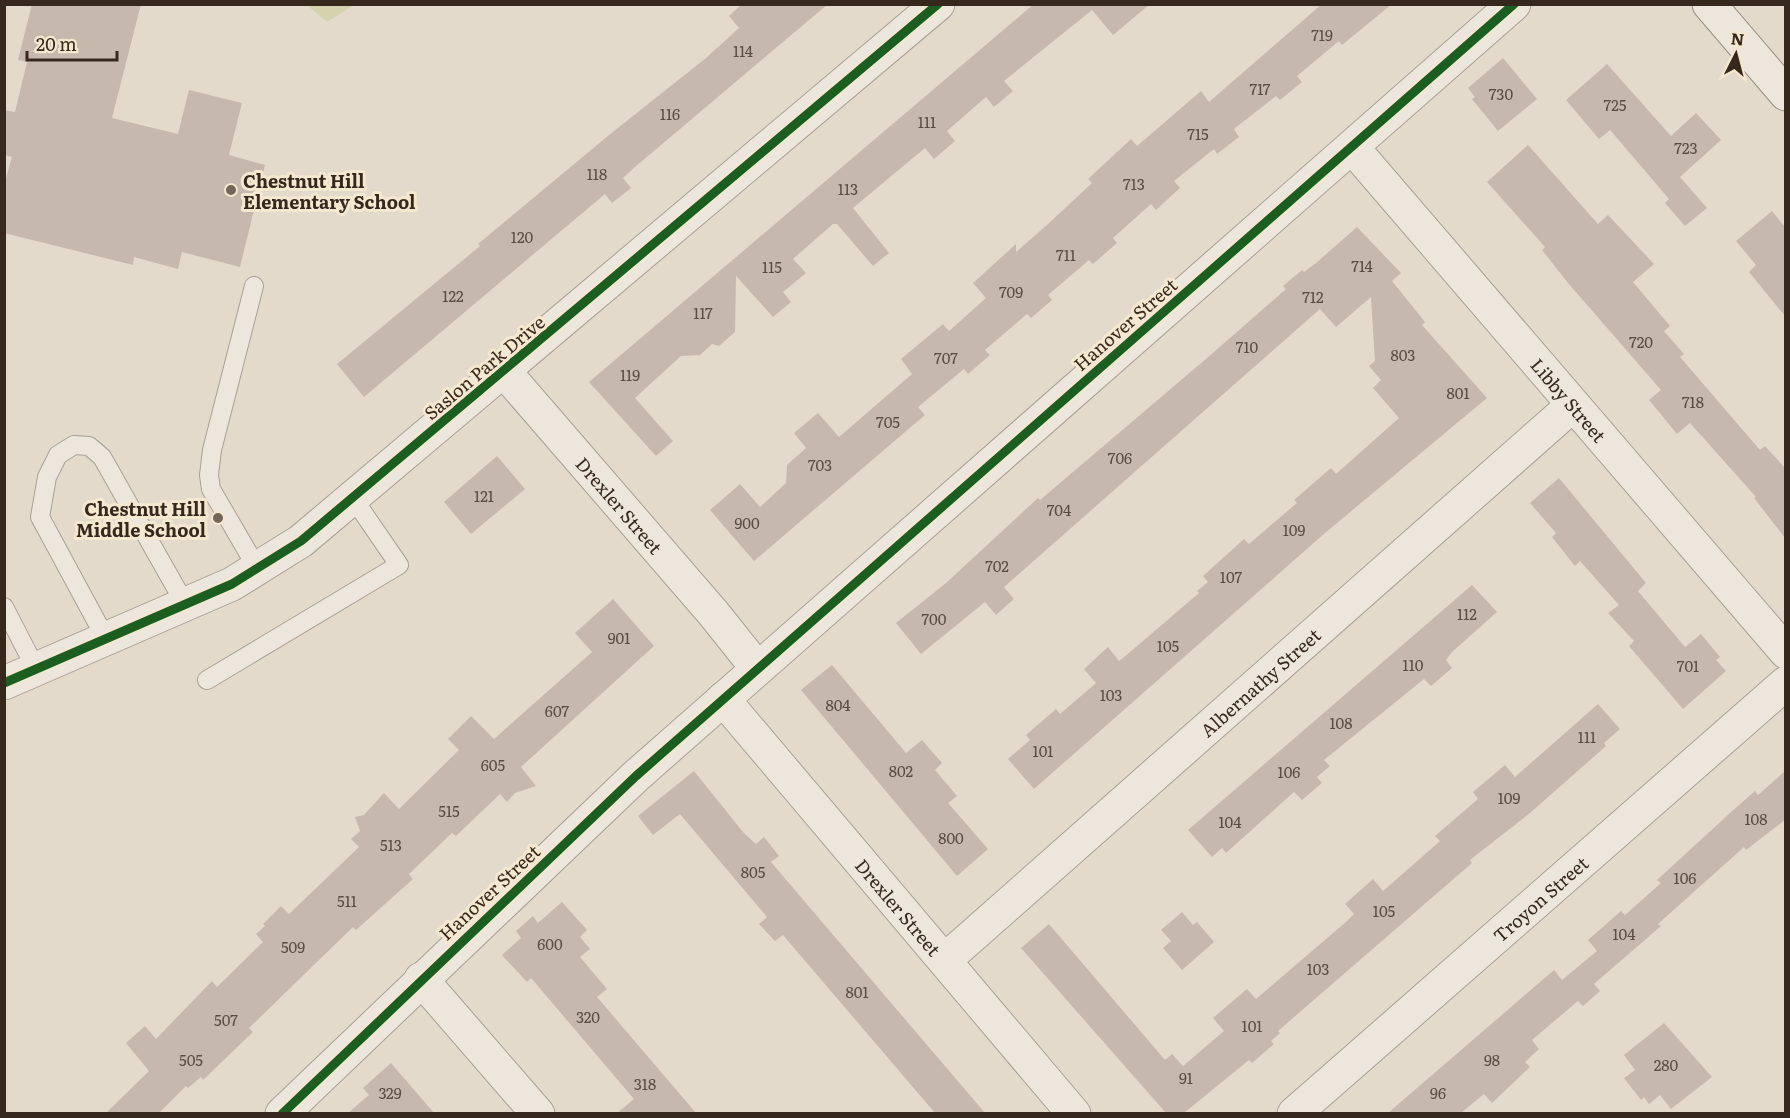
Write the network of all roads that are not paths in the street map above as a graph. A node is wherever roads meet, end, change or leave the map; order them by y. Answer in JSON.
{"nodes":[{"id":1,"x":938,"y":4,"type":"edge"},
{"id":2,"x":1514,"y":4,"type":"edge"},
{"id":3,"x":1709,"y":4,"type":"edge"},
{"id":4,"x":1785,"y":94,"type":"edge"},
{"id":5,"x":1352,"y":147,"type":"junction"},
{"id":6,"x":254,"y":286,"type":"dead end"},
{"id":7,"x":504,"y":371,"type":"junction"},
{"id":8,"x":1573,"y":405,"type":"junction"},
{"id":9,"x":353,"y":498,"type":"junction"},
{"id":10,"x":257,"y":568,"type":"junction"},
{"id":11,"x":185,"y":604,"type":"junction"},
{"id":12,"x":4,"y":607,"type":"edge"},
{"id":13,"x":106,"y":639,"type":"junction"},
{"id":14,"x":1785,"y":652,"type":"edge"},
{"id":15,"x":757,"y":668,"type":"junction"},
{"id":16,"x":36,"y":669,"type":"junction"},
{"id":17,"x":207,"y":680,"type":"dead end"},
{"id":18,"x":4,"y":682,"type":"edge"},
{"id":19,"x":1785,"y":683,"type":"edge"},
{"id":20,"x":723,"y":699,"type":"junction"},
{"id":21,"x":945,"y":960,"type":"junction"},
{"id":22,"x":421,"y":979,"type":"junction"},
{"id":23,"x":282,"y":1113,"type":"edge"},
{"id":24,"x":538,"y":1113,"type":"edge"},
{"id":25,"x":1074,"y":1113,"type":"edge"},
{"id":26,"x":1294,"y":1113,"type":"edge"}],
"edges":[{"from":1,"to":7,"type":"street","name":"Saslon Park Drive"},
{"from":2,"to":5,"type":"street","name":"Hanover Street"},
{"from":3,"to":4,"type":"street"},
{"from":5,"to":8,"type":"street","name":"Libby Street"},
{"from":5,"to":15,"type":"street","name":"Hanover Street"},
{"from":6,"to":10,"type":"lane"},
{"from":7,"to":9,"type":"street","name":"Saslon Park Drive"},
{"from":7,"to":15,"type":"street","name":"Drexler Street"},
{"from":8,"to":14,"type":"street","name":"Libby Street"},
{"from":8,"to":21,"type":"street","name":"Albernathy Street"},
{"from":9,"to":10,"type":"street","name":"Saslon Park Drive"},
{"from":9,"to":17,"type":"lane"},
{"from":10,"to":11,"type":"street","name":"Saslon Park Drive"},
{"from":11,"to":13,"type":"street","name":"Saslon Park Drive"},
{"from":11,"to":13,"type":"lane"},
{"from":12,"to":16,"type":"lane"},
{"from":13,"to":16,"type":"street","name":"Saslon Park Drive"},
{"from":15,"to":20,"type":"street","name":"Hanover Street"},
{"from":16,"to":18,"type":"street","name":"Saslon Park Drive"},
{"from":19,"to":26,"type":"street","name":"Troyon Street"},
{"from":20,"to":21,"type":"street","name":"Drexler Street"},
{"from":20,"to":22,"type":"street","name":"Hanover Street"},
{"from":21,"to":25,"type":"street","name":"Drexler Street"},
{"from":22,"to":23,"type":"street","name":"Hanover Street"},
{"from":22,"to":24,"type":"street"}]}
